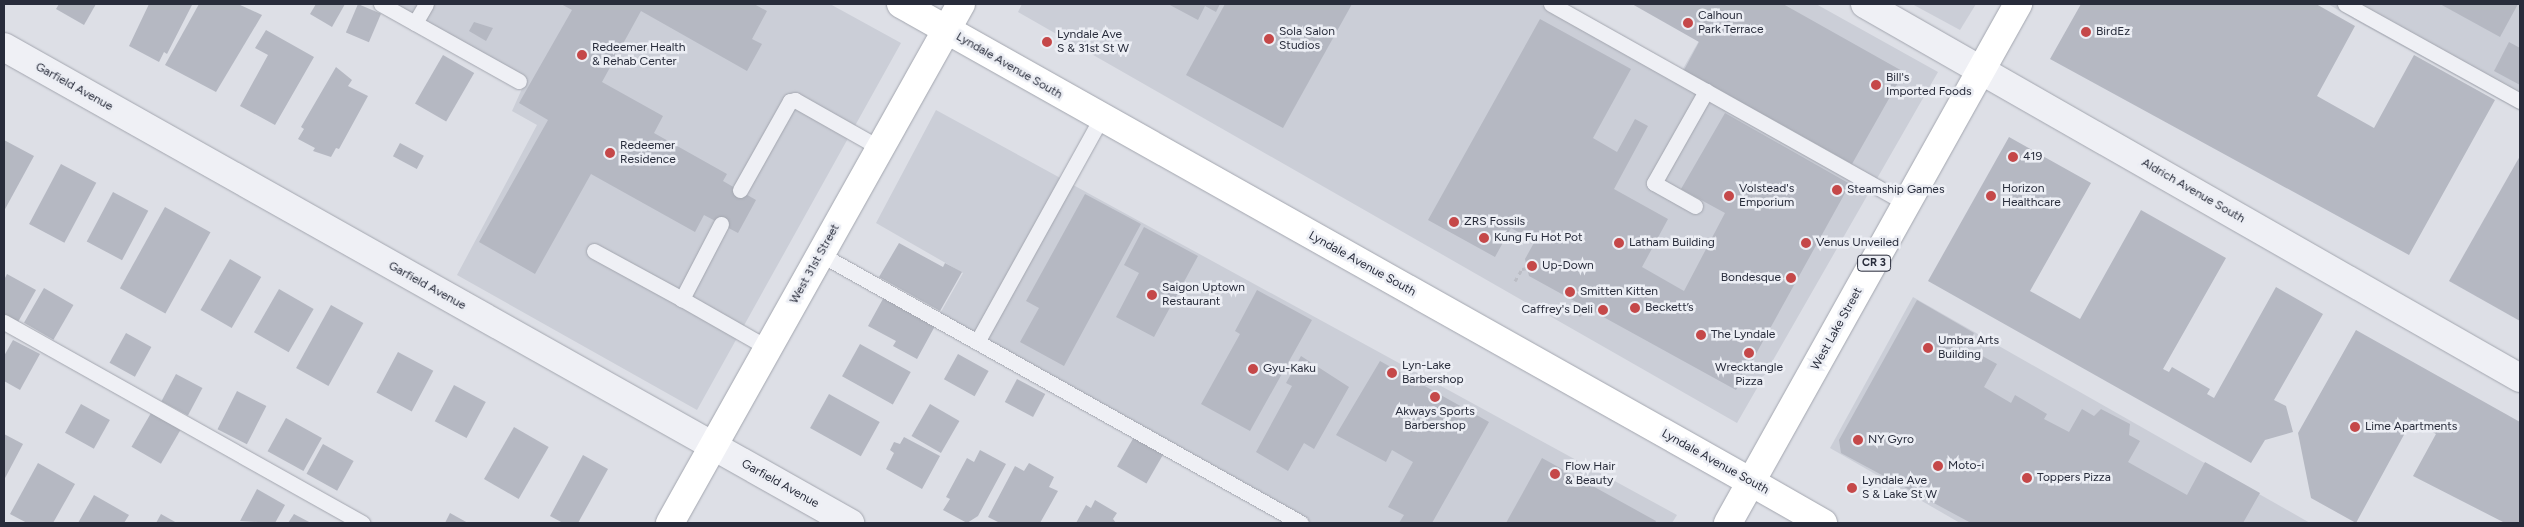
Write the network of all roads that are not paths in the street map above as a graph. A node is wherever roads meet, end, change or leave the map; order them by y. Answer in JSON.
{"nodes":[{"id":1,"x":381,"y":4,"type":"edge"},
{"id":2,"x":426,"y":4,"type":"edge"},
{"id":3,"x":901,"y":4,"type":"edge"},
{"id":4,"x":961,"y":4,"type":"edge"},
{"id":5,"x":1551,"y":4,"type":"edge"},
{"id":6,"x":2018,"y":4,"type":"edge"},
{"id":7,"x":2345,"y":4,"type":"edge"},
{"id":8,"x":1870,"y":5,"type":"edge"},
{"id":9,"x":2363,"y":8,"type":"edge"},
{"id":10,"x":415,"y":23,"type":"junction"},
{"id":11,"x":947,"y":30,"type":"junction"},
{"id":12,"x":4,"y":47,"type":"edge"},
{"id":13,"x":1982,"y":69,"type":"junction"},
{"id":14,"x":519,"y":81,"type":"dead end"},
{"id":15,"x":1706,"y":91,"type":"junction"},
{"id":16,"x":2520,"y":101,"type":"edge"},
{"id":17,"x":1102,"y":118,"type":"junction"},
{"id":18,"x":880,"y":148,"type":"junction"},
{"id":19,"x":740,"y":190,"type":"dead end"},
{"id":20,"x":1907,"y":204,"type":"junction"},
{"id":21,"x":1695,"y":206,"type":"dead end"},
{"id":22,"x":721,"y":224,"type":"dead end"},
{"id":23,"x":594,"y":251,"type":"dead end"},
{"id":24,"x":820,"y":254,"type":"junction"},
{"id":25,"x":682,"y":299,"type":"junction"},
{"id":26,"x":4,"y":322,"type":"edge"},
{"id":27,"x":977,"y":342,"type":"junction"},
{"id":28,"x":768,"y":348,"type":"junction"},
{"id":29,"x":2520,"y":378,"type":"edge"},
{"id":30,"x":713,"y":447,"type":"junction"},
{"id":31,"x":1751,"y":482,"type":"junction"},
{"id":32,"x":362,"y":523,"type":"edge"},
{"id":33,"x":670,"y":523,"type":"edge"},
{"id":34,"x":850,"y":523,"type":"edge"},
{"id":35,"x":1300,"y":523,"type":"edge"},
{"id":36,"x":1728,"y":523,"type":"edge"},
{"id":37,"x":1823,"y":523,"type":"edge"}],
"edges":[{"from":1,"to":10,"type":"lane"},
{"from":2,"to":10,"type":"lane"},
{"from":3,"to":11,"type":"main road","name":"Lyndale Avenue South"},
{"from":4,"to":11,"type":"main road","name":"West 31st Street"},
{"from":5,"to":15,"type":"lane"},
{"from":6,"to":13,"type":"main road","name":"West Lake Street","number":"CR 3"},
{"from":7,"to":9,"type":"lane"},
{"from":8,"to":13,"type":"street","name":"Aldrich Avenue South"},
{"from":9,"to":16,"type":"lane"},
{"from":10,"to":14,"type":"lane"},
{"from":11,"to":17,"type":"main road","name":"Lyndale Avenue South"},
{"from":11,"to":18,"type":"main road","name":"West 31st Street"},
{"from":12,"to":30,"type":"street","name":"Garfield Avenue"},
{"from":13,"to":20,"type":"main road","name":"West Lake Street","number":"CR 3"},
{"from":13,"to":29,"type":"street","name":"Aldrich Avenue South"},
{"from":15,"to":20,"type":"lane"},
{"from":15,"to":21,"type":"lane"},
{"from":17,"to":27,"type":"lane"},
{"from":17,"to":31,"type":"main road","name":"Lyndale Avenue South"},
{"from":18,"to":19,"type":"lane"},
{"from":18,"to":24,"type":"main road","name":"West 31st Street"},
{"from":20,"to":31,"type":"main road","name":"West Lake Street","number":"CR 3"},
{"from":22,"to":25,"type":"lane"},
{"from":23,"to":25,"type":"lane"},
{"from":24,"to":27,"type":"lane"},
{"from":24,"to":28,"type":"main road","name":"West 31st Street"},
{"from":25,"to":28,"type":"lane"},
{"from":26,"to":32,"type":"lane"},
{"from":27,"to":35,"type":"lane"},
{"from":28,"to":30,"type":"main road","name":"West 31st Street"},
{"from":30,"to":33,"type":"main road","name":"West 31st Street"},
{"from":30,"to":34,"type":"street","name":"Garfield Avenue"},
{"from":31,"to":36,"type":"main road","name":"West Lake Street","number":"CR 3"},
{"from":31,"to":37,"type":"main road","name":"Lyndale Avenue South"}]}
